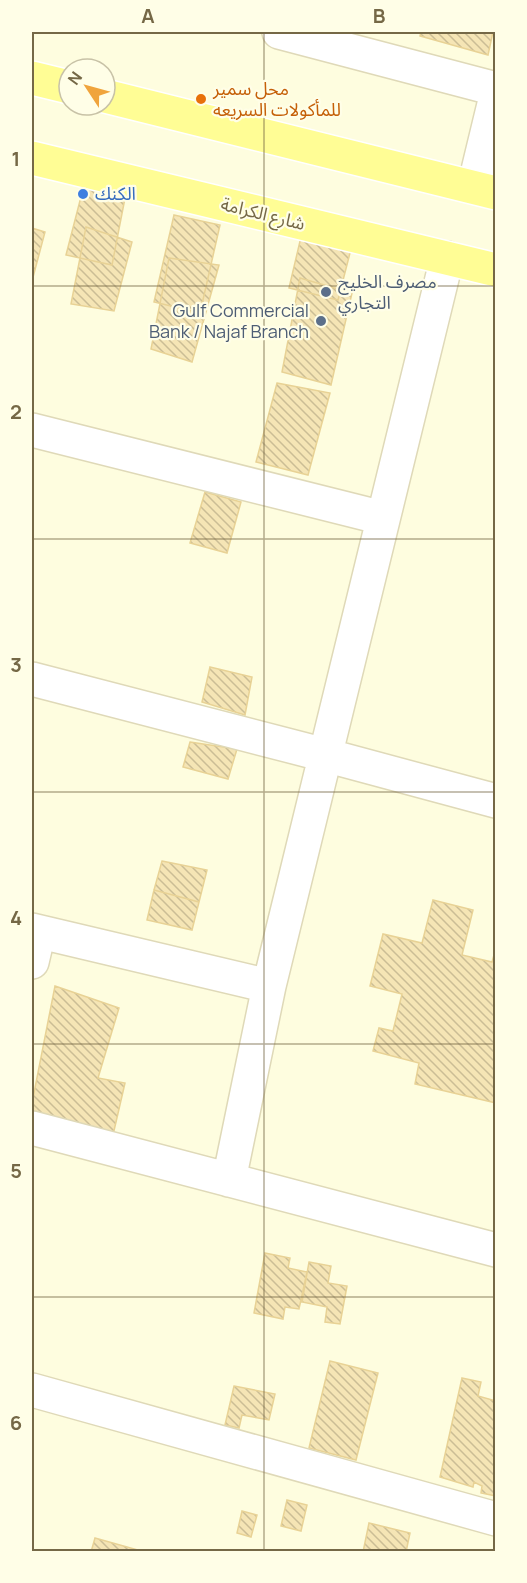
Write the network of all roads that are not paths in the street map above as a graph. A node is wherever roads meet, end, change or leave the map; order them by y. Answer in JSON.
{"nodes":[{"id":1,"x":279,"y":32,"type":"edge"},
{"id":2,"x":32,"y":78,"type":"edge"},
{"id":3,"x":57,"y":84,"type":"edge"},
{"id":4,"x":495,"y":89,"type":"edge"},
{"id":5,"x":495,"y":96,"type":"edge"},
{"id":6,"x":117,"y":99,"type":"edge"},
{"id":7,"x":32,"y":158,"type":"edge"},
{"id":8,"x":485,"y":190,"type":"edge"},
{"id":9,"x":447,"y":258,"type":"junction"},
{"id":10,"x":495,"y":270,"type":"edge"},
{"id":11,"x":32,"y":430,"type":"edge"},
{"id":12,"x":383,"y":518,"type":"junction"},
{"id":13,"x":32,"y":679,"type":"edge"},
{"id":14,"x":326,"y":755,"type":"junction"},
{"id":15,"x":495,"y":801,"type":"edge"},
{"id":16,"x":34,"y":942,"type":"edge"},
{"id":17,"x":269,"y":986,"type":"junction"},
{"id":18,"x":32,"y":1128,"type":"edge"},
{"id":19,"x":229,"y":1180,"type":"junction"},
{"id":20,"x":495,"y":1250,"type":"edge"},
{"id":21,"x":32,"y":1390,"type":"edge"},
{"id":22,"x":495,"y":1519,"type":"edge"}],
"edges":[{"from":1,"to":4,"type":"street"},
{"from":2,"to":3,"type":"main road"},
{"from":5,"to":8,"type":"street"},
{"from":6,"to":8,"type":"main road"},
{"from":7,"to":9,"type":"main road","name":"شارع الكرامة"},
{"from":9,"to":10,"type":"main road","name":"شارع الكرامة"},
{"from":9,"to":12,"type":"street"},
{"from":11,"to":12,"type":"street"},
{"from":12,"to":14,"type":"street"},
{"from":13,"to":14,"type":"street"},
{"from":14,"to":15,"type":"street"},
{"from":14,"to":17,"type":"street"},
{"from":16,"to":17,"type":"street"},
{"from":17,"to":19,"type":"street"},
{"from":18,"to":19,"type":"street"},
{"from":19,"to":20,"type":"street"},
{"from":21,"to":22,"type":"street"}]}
